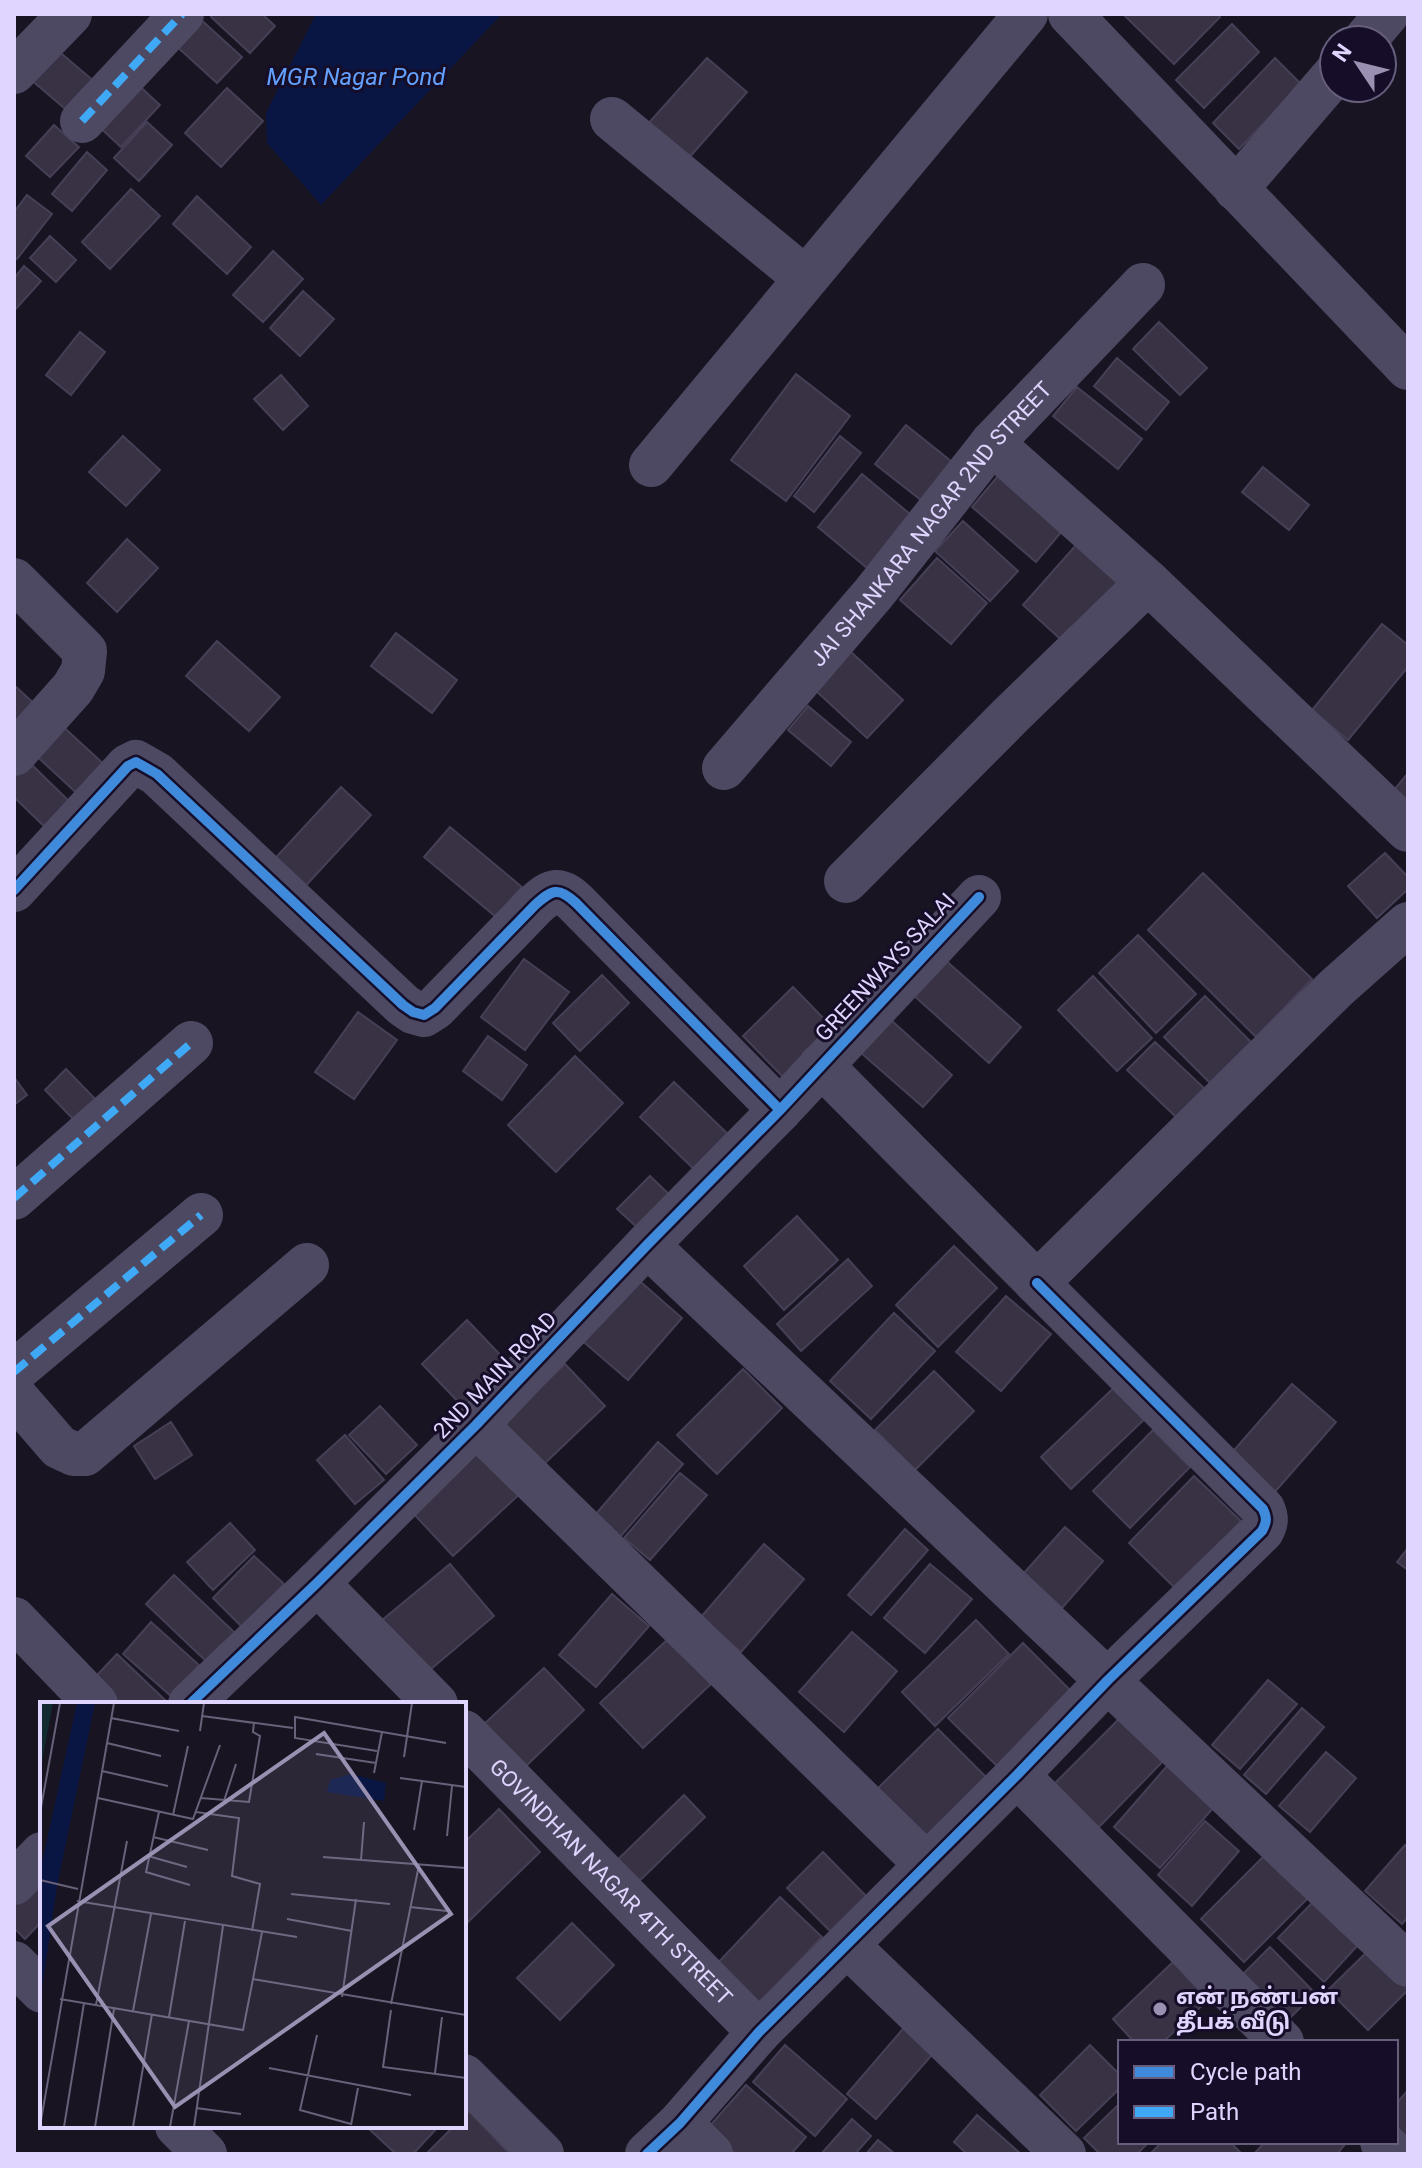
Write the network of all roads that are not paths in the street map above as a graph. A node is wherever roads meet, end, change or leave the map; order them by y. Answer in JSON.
{"nodes":[{"id":1,"x":70,"y":14,"type":"edge"},
{"id":2,"x":182,"y":14,"type":"edge"},
{"id":3,"x":1026,"y":14,"type":"edge"},
{"id":4,"x":1070,"y":14,"type":"edge"},
{"id":5,"x":14,"y":72,"type":"edge"},
{"id":6,"x":1318,"y":94,"type":"edge"},
{"id":7,"x":612,"y":119,"type":"dead end"},
{"id":8,"x":82,"y":121,"type":"dead end"},
{"id":9,"x":1236,"y":189,"type":"junction"},
{"id":10,"x":805,"y":278,"type":"junction"},
{"id":11,"x":1143,"y":285,"type":"dead end"},
{"id":12,"x":1408,"y":368,"type":"edge"},
{"id":13,"x":992,"y":443,"type":"junction"},
{"id":14,"x":651,"y":465,"type":"dead end"},
{"id":15,"x":14,"y":580,"type":"edge"},
{"id":16,"x":1148,"y":582,"type":"junction"},
{"id":17,"x":14,"y":754,"type":"edge"},
{"id":18,"x":724,"y":768,"type":"dead end"},
{"id":19,"x":1408,"y":830,"type":"edge"},
{"id":20,"x":846,"y":881,"type":"dead end"},
{"id":21,"x":14,"y":890,"type":"edge"},
{"id":22,"x":979,"y":897,"type":"dead end"},
{"id":23,"x":1408,"y":924,"type":"edge"},
{"id":24,"x":191,"y":1043,"type":"dead end"},
{"id":25,"x":821,"y":1065,"type":"junction"},
{"id":26,"x":780,"y":1110,"type":"junction"},
{"id":27,"x":14,"y":1198,"type":"edge"},
{"id":28,"x":201,"y":1215,"type":"dead end"},
{"id":29,"x":647,"y":1245,"type":"junction"},
{"id":30,"x":307,"y":1265,"type":"dead end"},
{"id":31,"x":1037,"y":1283,"type":"junction"},
{"id":32,"x":14,"y":1372,"type":"edge"},
{"id":33,"x":14,"y":1395,"type":"edge"},
{"id":34,"x":476,"y":1425,"type":"junction"},
{"id":35,"x":317,"y":1583,"type":"junction"},
{"id":36,"x":14,"y":1619,"type":"edge"},
{"id":37,"x":1108,"y":1680,"type":"junction"},
{"id":38,"x":94,"y":1702,"type":"edge"},
{"id":39,"x":192,"y":1702,"type":"edge"},
{"id":40,"x":434,"y":1702,"type":"edge"},
{"id":41,"x":466,"y":1734,"type":"edge"},
{"id":42,"x":1017,"y":1775,"type":"junction"},
{"id":43,"x":40,"y":1856,"type":"edge"},
{"id":44,"x":926,"y":1864,"type":"junction"},
{"id":45,"x":14,"y":1883,"type":"edge"},
{"id":46,"x":847,"y":1945,"type":"junction"},
{"id":47,"x":14,"y":1963,"type":"edge"},
{"id":48,"x":1408,"y":1965,"type":"edge"},
{"id":49,"x":40,"y":1989,"type":"edge"},
{"id":50,"x":759,"y":2032,"type":"junction"},
{"id":51,"x":1280,"y":2040,"type":"edge"},
{"id":52,"x":466,"y":2078,"type":"edge"},
{"id":53,"x":680,"y":2123,"type":"junction"},
{"id":54,"x":179,"y":2128,"type":"edge"},
{"id":55,"x":205,"y":2154,"type":"edge"},
{"id":56,"x":542,"y":2154,"type":"edge"},
{"id":57,"x":647,"y":2154,"type":"edge"},
{"id":58,"x":711,"y":2154,"type":"edge"},
{"id":59,"x":1064,"y":2154,"type":"edge"}],
"edges":[{"from":1,"to":5,"type":"street"},
{"from":2,"to":8,"type":"street"},
{"from":3,"to":10,"type":"street"},
{"from":4,"to":9,"type":"street"},
{"from":6,"to":9,"type":"street"},
{"from":7,"to":10,"type":"street"},
{"from":9,"to":12,"type":"street"},
{"from":10,"to":14,"type":"street"},
{"from":11,"to":13,"type":"street","name":"JAI SHANKARA NAGAR 2ND STREET"},
{"from":13,"to":16,"type":"street"},
{"from":13,"to":18,"type":"street","name":"JAI SHANKARA NAGAR 2ND STREET"},
{"from":15,"to":17,"type":"street"},
{"from":16,"to":19,"type":"street"},
{"from":16,"to":20,"type":"street"},
{"from":21,"to":26,"type":"street"},
{"from":22,"to":25,"type":"street","name":"GREENWAYS SALAI"},
{"from":23,"to":31,"type":"street"},
{"from":24,"to":27,"type":"street"},
{"from":25,"to":26,"type":"street","name":"2ND MAIN ROAD"},
{"from":25,"to":31,"type":"street"},
{"from":26,"to":29,"type":"street","name":"2ND MAIN ROAD"},
{"from":28,"to":32,"type":"street"},
{"from":29,"to":34,"type":"street","name":"2ND MAIN ROAD"},
{"from":29,"to":37,"type":"street"},
{"from":30,"to":33,"type":"street"},
{"from":31,"to":37,"type":"street"},
{"from":34,"to":35,"type":"street","name":"2ND MAIN ROAD"},
{"from":34,"to":44,"type":"street"},
{"from":35,"to":39,"type":"street","name":"2ND MAIN ROAD"},
{"from":35,"to":40,"type":"street"},
{"from":36,"to":38,"type":"street"},
{"from":37,"to":42,"type":"street"},
{"from":37,"to":48,"type":"street"},
{"from":41,"to":50,"type":"street","name":"GOVINDHAN NAGAR 4TH STREET"},
{"from":42,"to":44,"type":"street"},
{"from":42,"to":51,"type":"street"},
{"from":43,"to":45,"type":"street"},
{"from":44,"to":46,"type":"street"},
{"from":46,"to":50,"type":"street"},
{"from":46,"to":59,"type":"street"},
{"from":47,"to":49,"type":"street"},
{"from":50,"to":53,"type":"street"},
{"from":52,"to":56,"type":"street"},
{"from":53,"to":57,"type":"street"},
{"from":53,"to":58,"type":"street"},
{"from":54,"to":55,"type":"street"}]}
